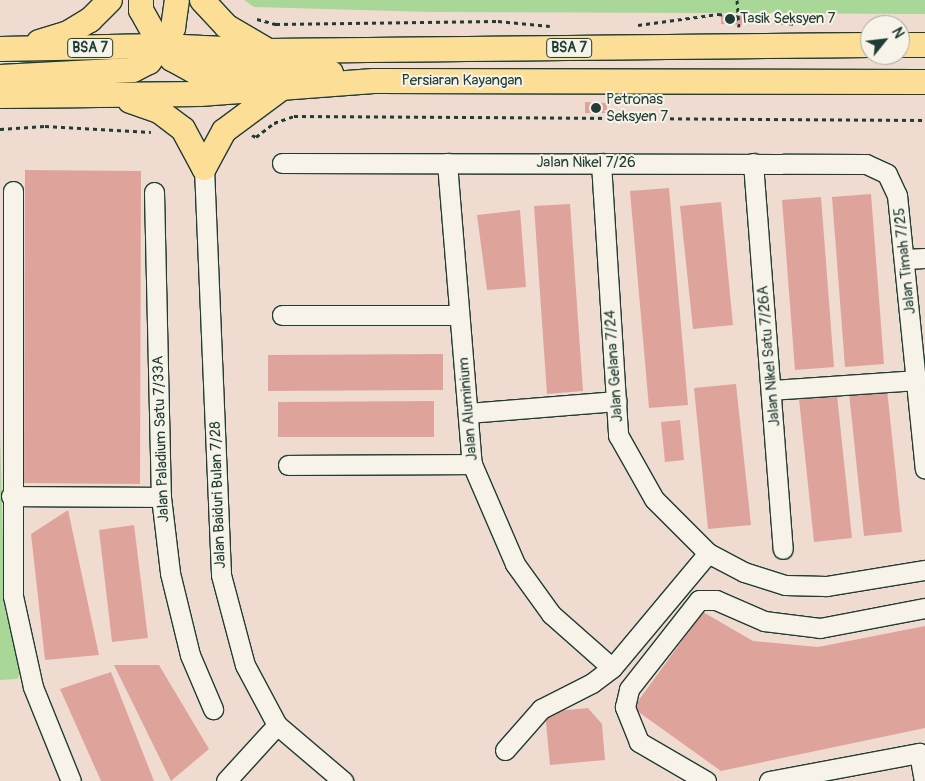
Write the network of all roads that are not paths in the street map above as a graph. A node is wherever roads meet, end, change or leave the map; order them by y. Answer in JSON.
{"nodes":[{"id":1,"x":110,"y":0,"type":"edge"},
{"id":2,"x":141,"y":0,"type":"edge"},
{"id":3,"x":178,"y":0,"type":"edge"},
{"id":4,"x":202,"y":0,"type":"edge"},
{"id":5,"x":925,"y":44,"type":"edge"},
{"id":6,"x":860,"y":45,"type":"edge"},
{"id":7,"x":910,"y":45,"type":"edge"},
{"id":8,"x":161,"y":46,"type":"junction"},
{"id":9,"x":9,"y":50,"type":"edge"},
{"id":10,"x":268,"y":51,"type":"junction"},
{"id":11,"x":0,"y":78,"type":"edge"},
{"id":12,"x":374,"y":81,"type":"junction"},
{"id":13,"x":925,"y":82,"type":"edge"},
{"id":14,"x":279,"y":90,"type":"junction"},
{"id":15,"x":0,"y":96,"type":"edge"},
{"id":16,"x":111,"y":97,"type":"junction"},
{"id":17,"x":282,"y":163,"type":"dead end"},
{"id":18,"x":447,"y":163,"type":"junction"},
{"id":19,"x":602,"y":163,"type":"junction"},
{"id":20,"x":753,"y":163,"type":"junction"},
{"id":21,"x":204,"y":168,"type":"junction"},
{"id":22,"x":887,"y":174,"type":"joint"},
{"id":23,"x":13,"y":191,"type":"dead end"},
{"id":24,"x":154,"y":192,"type":"dead end"},
{"id":25,"x":925,"y":258,"type":"edge"},
{"id":26,"x":905,"y":259,"type":"junction"},
{"id":27,"x":282,"y":315,"type":"dead end"},
{"id":28,"x":459,"y":315,"type":"junction"},
{"id":29,"x":916,"y":380,"type":"junction"},
{"id":30,"x":771,"y":390,"type":"junction"},
{"id":31,"x":616,"y":401,"type":"junction"},
{"id":32,"x":5,"y":406,"type":"edge"},
{"id":33,"x":468,"y":413,"type":"junction"},
{"id":34,"x":472,"y":464,"type":"junction"},
{"id":35,"x":288,"y":465,"type":"dead end"},
{"id":36,"x":925,"y":469,"type":"edge"},
{"id":37,"x":10,"y":496,"type":"junction"},
{"id":38,"x":161,"y":497,"type":"junction"},
{"id":39,"x":783,"y":549,"type":"dead end"},
{"id":40,"x":708,"y":553,"type":"junction"},
{"id":41,"x":925,"y":570,"type":"edge"},
{"id":42,"x":925,"y":608,"type":"edge"},
{"id":43,"x":612,"y":668,"type":"junction"},
{"id":44,"x":213,"y":709,"type":"dead end"},
{"id":45,"x":277,"y":725,"type":"junction"},
{"id":46,"x":505,"y":750,"type":"dead end"},
{"id":47,"x":71,"y":781,"type":"edge"},
{"id":48,"x":226,"y":781,"type":"edge"},
{"id":49,"x":343,"y":781,"type":"edge"},
{"id":50,"x":706,"y":781,"type":"edge"},
{"id":51,"x":769,"y":781,"type":"edge"},
{"id":52,"x":924,"y":781,"type":"edge"}],
"edges":[{"from":1,"to":9,"type":"main road"},
{"from":2,"to":8,"type":"main road"},
{"from":3,"to":8,"type":"main road"},
{"from":4,"to":10,"type":"main road"},
{"from":5,"to":7,"type":"main road"},
{"from":6,"to":10,"type":"main road","number":"BSA 7"},
{"from":8,"to":9,"type":"main road","number":"BSA 7"},
{"from":8,"to":10,"type":"main road","number":"BSA 7"},
{"from":8,"to":11,"type":"main road"},
{"from":8,"to":12,"type":"main road"},
{"from":12,"to":13,"type":"main road","name":"Persiaran Kayangan","number":"BSA 7"},
{"from":12,"to":14,"type":"main road","name":"Persiaran Kayangan","number":"BSA 7"},
{"from":14,"to":16,"type":"main road","name":"Persiaran Kayangan","number":"BSA 7"},
{"from":14,"to":21,"type":"main road"},
{"from":15,"to":16,"type":"main road","name":"Persiaran Kayangan","number":"BSA 7"},
{"from":16,"to":21,"type":"main road"},
{"from":17,"to":18,"type":"street","name":"Jalan Nikel 7/26"},
{"from":18,"to":19,"type":"street","name":"Jalan Nikel 7/26"},
{"from":18,"to":28,"type":"street","name":"Jalan Aluminium"},
{"from":19,"to":20,"type":"street","name":"Jalan Nikel 7/26"},
{"from":19,"to":31,"type":"street","name":"Jalan Gelana 7/24"},
{"from":20,"to":22,"type":"street","name":"Jalan Nikel 7/26"},
{"from":20,"to":30,"type":"street","name":"Jalan Nikel Satu 7/26A"},
{"from":21,"to":45,"type":"street","name":"Jalan Baiduri Bulan 7/28"},
{"from":22,"to":26,"type":"street","name":"Jalan Timah 7/25"},
{"from":23,"to":32,"type":"street"},
{"from":24,"to":38,"type":"street","name":"Jalan Paladium Satu 7/33A"},
{"from":25,"to":26,"type":"street"},
{"from":26,"to":29,"type":"street","name":"Jalan Timah 7/25"},
{"from":27,"to":28,"type":"street"},
{"from":28,"to":33,"type":"street","name":"Jalan Aluminium"},
{"from":29,"to":30,"type":"street"},
{"from":29,"to":36,"type":"street","name":"Jalan Timah 7/25"},
{"from":30,"to":39,"type":"street","name":"Jalan Nikel Satu 7/26A"},
{"from":31,"to":33,"type":"street"},
{"from":31,"to":40,"type":"street","name":"Jalan Gelana 7/24"},
{"from":32,"to":37,"type":"street"},
{"from":33,"to":34,"type":"street","name":"Jalan Aluminium"},
{"from":34,"to":35,"type":"street"},
{"from":34,"to":43,"type":"street","name":"Jalan Aluminium"},
{"from":37,"to":38,"type":"street"},
{"from":37,"to":47,"type":"street"},
{"from":38,"to":44,"type":"street","name":"Jalan Paladium Satu 7/33A"},
{"from":40,"to":41,"type":"street","name":"Jalan Gelana 7/24"},
{"from":40,"to":43,"type":"street"},
{"from":42,"to":50,"type":"street"},
{"from":43,"to":46,"type":"street"},
{"from":45,"to":48,"type":"street"},
{"from":45,"to":49,"type":"street","name":"Jalan Baiduri Bulan 7/28"},
{"from":51,"to":52,"type":"street"}]}
